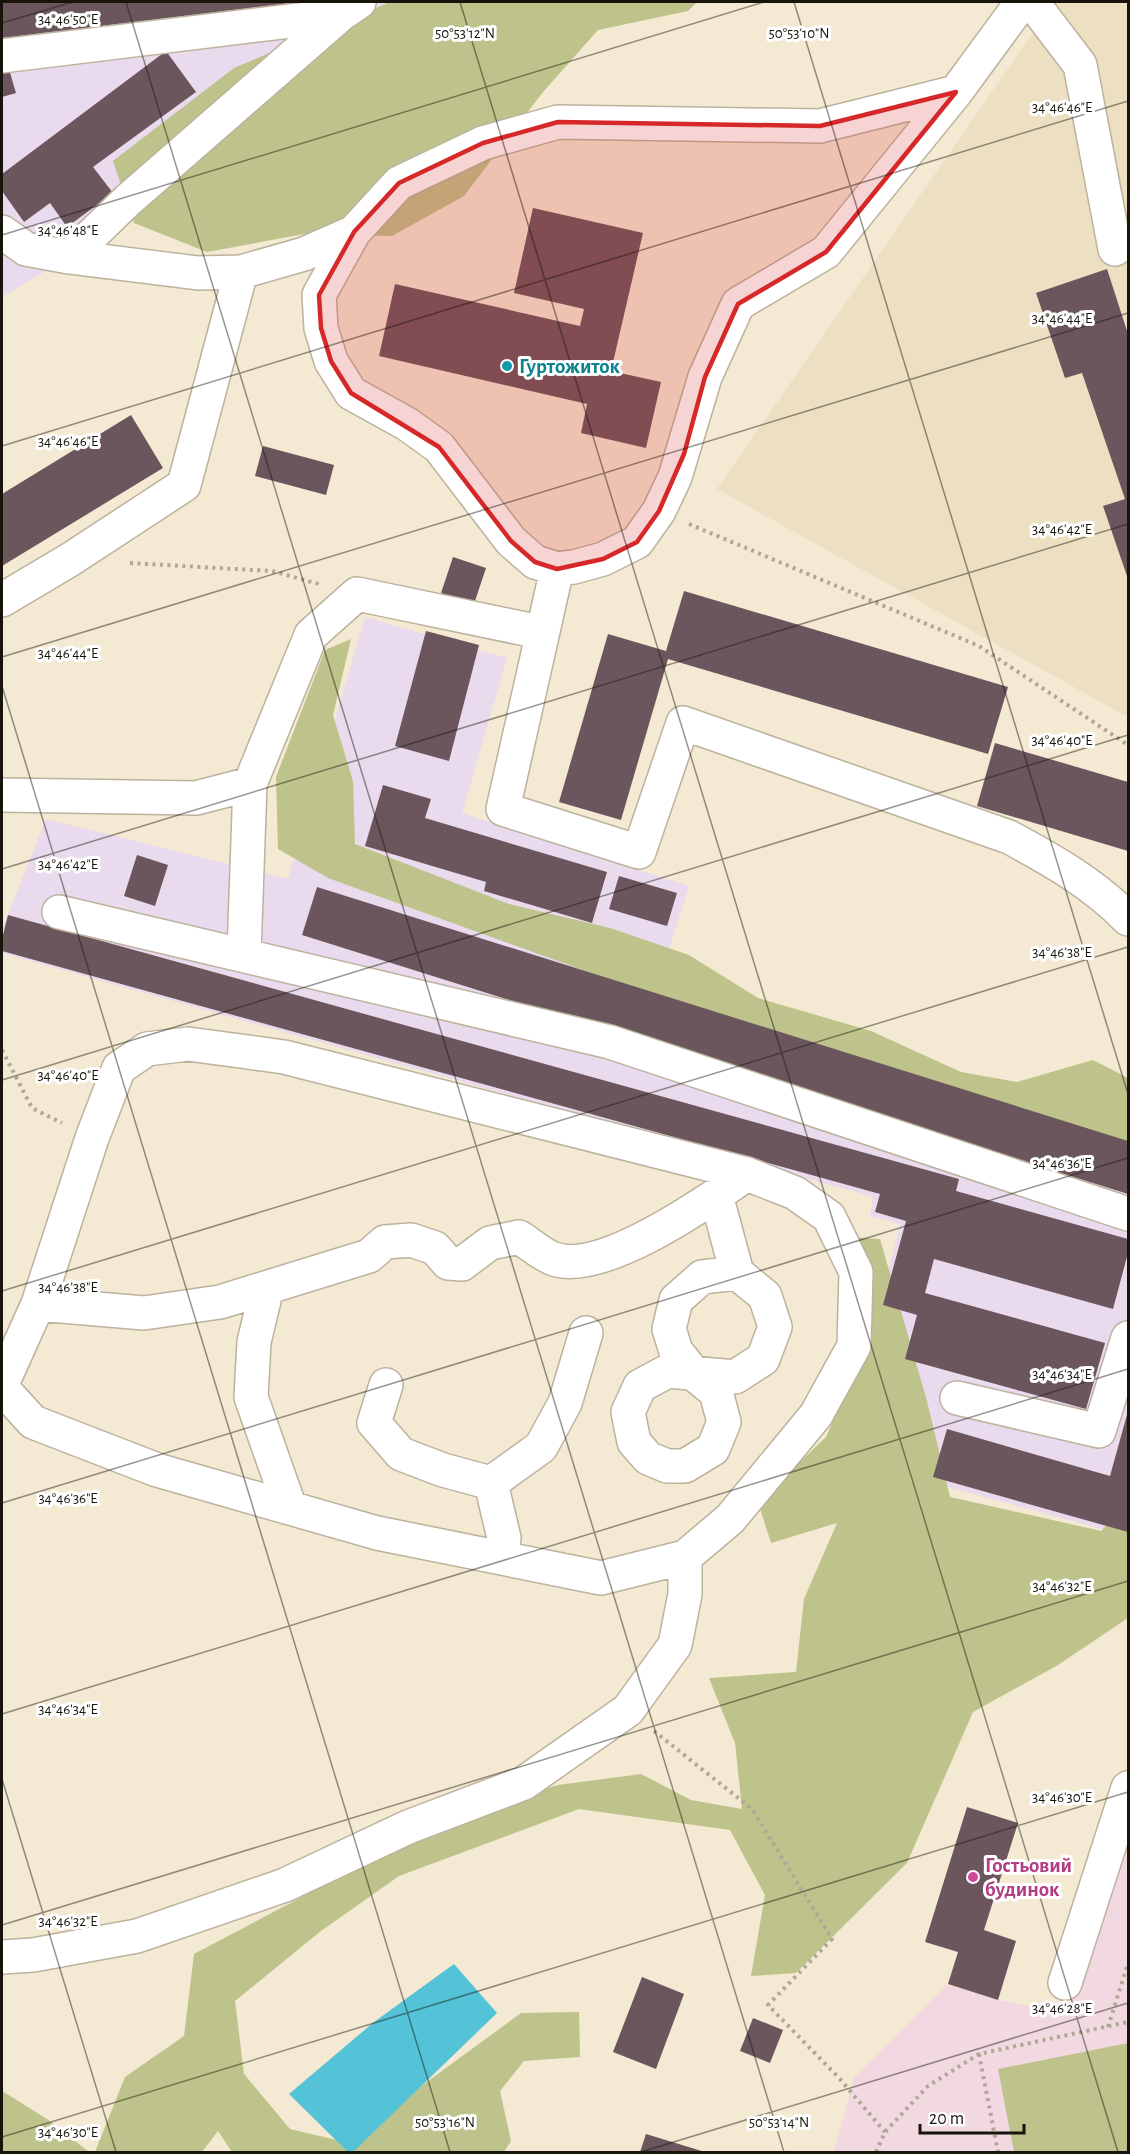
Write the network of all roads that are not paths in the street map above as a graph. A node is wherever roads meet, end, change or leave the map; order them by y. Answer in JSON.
{"nodes":[{"id":1,"x":1022,"y":2,"type":"edge"},
{"id":2,"x":1032,"y":2,"type":"edge"},
{"id":3,"x":349,"y":8,"type":"edge"},
{"id":4,"x":2,"y":56,"type":"edge"},
{"id":5,"x":956,"y":92,"type":"junction"},
{"id":6,"x":2,"y":232,"type":"edge"},
{"id":7,"x":354,"y":232,"type":"junction"},
{"id":8,"x":1115,"y":249,"type":"dead end"},
{"id":9,"x":69,"y":257,"type":"junction"},
{"id":10,"x":241,"y":272,"type":"junction"},
{"id":11,"x":557,"y":569,"type":"junction"},
{"id":12,"x":2,"y":600,"type":"edge"},
{"id":13,"x":540,"y":632,"type":"junction"},
{"id":14,"x":250,"y":784,"type":"junction"},
{"id":15,"x":2,"y":795,"type":"edge"},
{"id":16,"x":59,"y":912,"type":"dead end"},
{"id":17,"x":1128,"y":919,"type":"edge"},
{"id":18,"x":244,"y":953,"type":"junction"},
{"id":19,"x":747,"y":1174,"type":"junction"},
{"id":20,"x":716,"y":1195,"type":"junction"},
{"id":21,"x":1128,"y":1214,"type":"edge"},
{"id":22,"x":737,"y":1273,"type":"junction"},
{"id":23,"x":267,"y":1288,"type":"junction"},
{"id":24,"x":38,"y":1304,"type":"junction"},
{"id":25,"x":586,"y":1333,"type":"dead end"},
{"id":26,"x":1128,"y":1338,"type":"edge"},
{"id":27,"x":386,"y":1385,"type":"dead end"},
{"id":28,"x":2,"y":1386,"type":"edge"},
{"id":29,"x":957,"y":1398,"type":"dead end"},
{"id":30,"x":491,"y":1483,"type":"junction"},
{"id":31,"x":290,"y":1508,"type":"junction"},
{"id":32,"x":685,"y":1557,"type":"junction"},
{"id":33,"x":502,"y":1558,"type":"junction"},
{"id":34,"x":1128,"y":1788,"type":"edge"},
{"id":35,"x":2,"y":1957,"type":"edge"},
{"id":36,"x":1065,"y":1983,"type":"dead end"}],
"edges":[{"from":1,"to":5,"type":"street"},
{"from":2,"to":8,"type":"street"},
{"from":3,"to":4,"type":"street"},
{"from":3,"to":9,"type":"street"},
{"from":5,"to":7,"type":"street"},
{"from":5,"to":11,"type":"street"},
{"from":6,"to":9,"type":"street"},
{"from":7,"to":10,"type":"street"},
{"from":7,"to":11,"type":"street"},
{"from":9,"to":10,"type":"street"},
{"from":10,"to":12,"type":"street"},
{"from":11,"to":13,"type":"street"},
{"from":13,"to":14,"type":"street"},
{"from":13,"to":17,"type":"street"},
{"from":14,"to":15,"type":"street"},
{"from":14,"to":18,"type":"street"},
{"from":16,"to":18,"type":"street"},
{"from":18,"to":21,"type":"street"},
{"from":19,"to":20,"type":"street"},
{"from":19,"to":24,"type":"street"},
{"from":19,"to":32,"type":"street"},
{"from":20,"to":22,"type":"street"},
{"from":20,"to":23,"type":"street"},
{"from":22,"to":22,"type":"street"},
{"from":23,"to":24,"type":"street"},
{"from":23,"to":31,"type":"street"},
{"from":24,"to":28,"type":"street"},
{"from":25,"to":30,"type":"street"},
{"from":26,"to":29,"type":"street"},
{"from":27,"to":30,"type":"street"},
{"from":28,"to":31,"type":"street"},
{"from":30,"to":33,"type":"street"},
{"from":31,"to":33,"type":"street"},
{"from":32,"to":33,"type":"street"},
{"from":32,"to":35,"type":"street"},
{"from":34,"to":36,"type":"street"}]}
